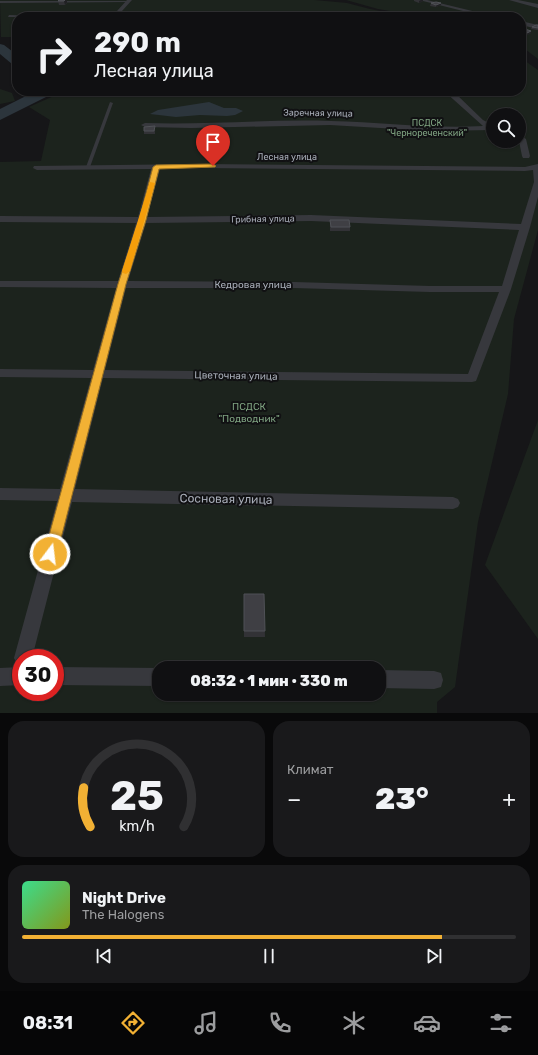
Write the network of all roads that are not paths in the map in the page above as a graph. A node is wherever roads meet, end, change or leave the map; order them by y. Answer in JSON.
{"nodes":[{"id":1,"x":421,"y":0,"type":"edge"},
{"id":2,"x":511,"y":0,"type":"edge"},
{"id":3,"x":129,"y":1,"type":"edge"},
{"id":4,"x":0,"y":2,"type":"edge"},
{"id":5,"x":538,"y":6,"type":"edge"},
{"id":6,"x":120,"y":12,"type":"edge"},
{"id":7,"x":473,"y":12,"type":"edge"},
{"id":8,"x":9,"y":16,"type":"dead end"},
{"id":9,"x":12,"y":16,"type":"edge"},
{"id":10,"x":526,"y":24,"type":"edge"},
{"id":11,"x":538,"y":27,"type":"edge"},
{"id":12,"x":453,"y":96,"type":"edge"},
{"id":13,"x":111,"y":103,"type":"dead end"},
{"id":14,"x":486,"y":124,"type":"edge"},
{"id":15,"x":146,"y":125,"type":"edge"},
{"id":16,"x":486,"y":128,"type":"edge"},
{"id":17,"x":524,"y":148,"type":"edge"},
{"id":18,"x":526,"y":156,"type":"dead end"},
{"id":19,"x":537,"y":166,"type":"edge"},
{"id":20,"x":88,"y":167,"type":"junction"},
{"id":21,"x":156,"y":167,"type":"junction"},
{"id":22,"x":37,"y":168,"type":"dead end"},
{"id":23,"x":0,"y":219,"type":"edge"},
{"id":24,"x":142,"y":220,"type":"junction"},
{"id":25,"x":526,"y":227,"type":"junction"},
{"id":26,"x":0,"y":284,"type":"edge"},
{"id":27,"x":122,"y":284,"type":"junction"},
{"id":28,"x":506,"y":289,"type":"junction"},
{"id":29,"x":0,"y":373,"type":"edge"},
{"id":30,"x":98,"y":375,"type":"junction"},
{"id":31,"x":0,"y":494,"type":"edge"},
{"id":32,"x":66,"y":495,"type":"junction"},
{"id":33,"x":453,"y":503,"type":"dead end"},
{"id":34,"x":25,"y":649,"type":"edge"},
{"id":35,"x":12,"y":675,"type":"edge"},
{"id":36,"x":64,"y":676,"type":"edge"},
{"id":37,"x":0,"y":677,"type":"edge"},
{"id":38,"x":152,"y":677,"type":"edge"},
{"id":39,"x":386,"y":679,"type":"edge"},
{"id":40,"x":434,"y":680,"type":"dead end"}],
"edges":[{"from":1,"to":7,"type":"street"},
{"from":2,"to":5,"type":"street"},
{"from":3,"to":4,"type":"lane"},
{"from":3,"to":6,"type":"street"},
{"from":8,"to":9,"type":"lane"},
{"from":10,"to":11,"type":"street"},
{"from":12,"to":14,"type":"street"},
{"from":13,"to":20,"type":"lane"},
{"from":15,"to":16,"type":"street","name":"Заречная улица"},
{"from":17,"to":18,"type":"street"},
{"from":19,"to":21,"type":"street","name":"Лесная улица"},
{"from":19,"to":25,"type":"street"},
{"from":20,"to":21,"type":"street","name":"Лесная улица"},
{"from":20,"to":22,"type":"street","name":"Лесная улица"},
{"from":21,"to":24,"type":"street"},
{"from":23,"to":24,"type":"street","name":"Грибная улица"},
{"from":24,"to":25,"type":"street","name":"Грибная улица"},
{"from":24,"to":27,"type":"street"},
{"from":25,"to":28,"type":"street"},
{"from":26,"to":27,"type":"street","name":"Кедровая улица"},
{"from":27,"to":28,"type":"street","name":"Кедровая улица"},
{"from":27,"to":30,"type":"street"},
{"from":28,"to":30,"type":"street","name":"Цветочная улица"},
{"from":29,"to":30,"type":"street","name":"Цветочная улица"},
{"from":30,"to":32,"type":"street"},
{"from":31,"to":32,"type":"street","name":"Сосновая улица"},
{"from":32,"to":33,"type":"street","name":"Сосновая улица"},
{"from":32,"to":34,"type":"street"},
{"from":35,"to":37,"type":"street"},
{"from":36,"to":38,"type":"street"},
{"from":39,"to":40,"type":"street"}]}
